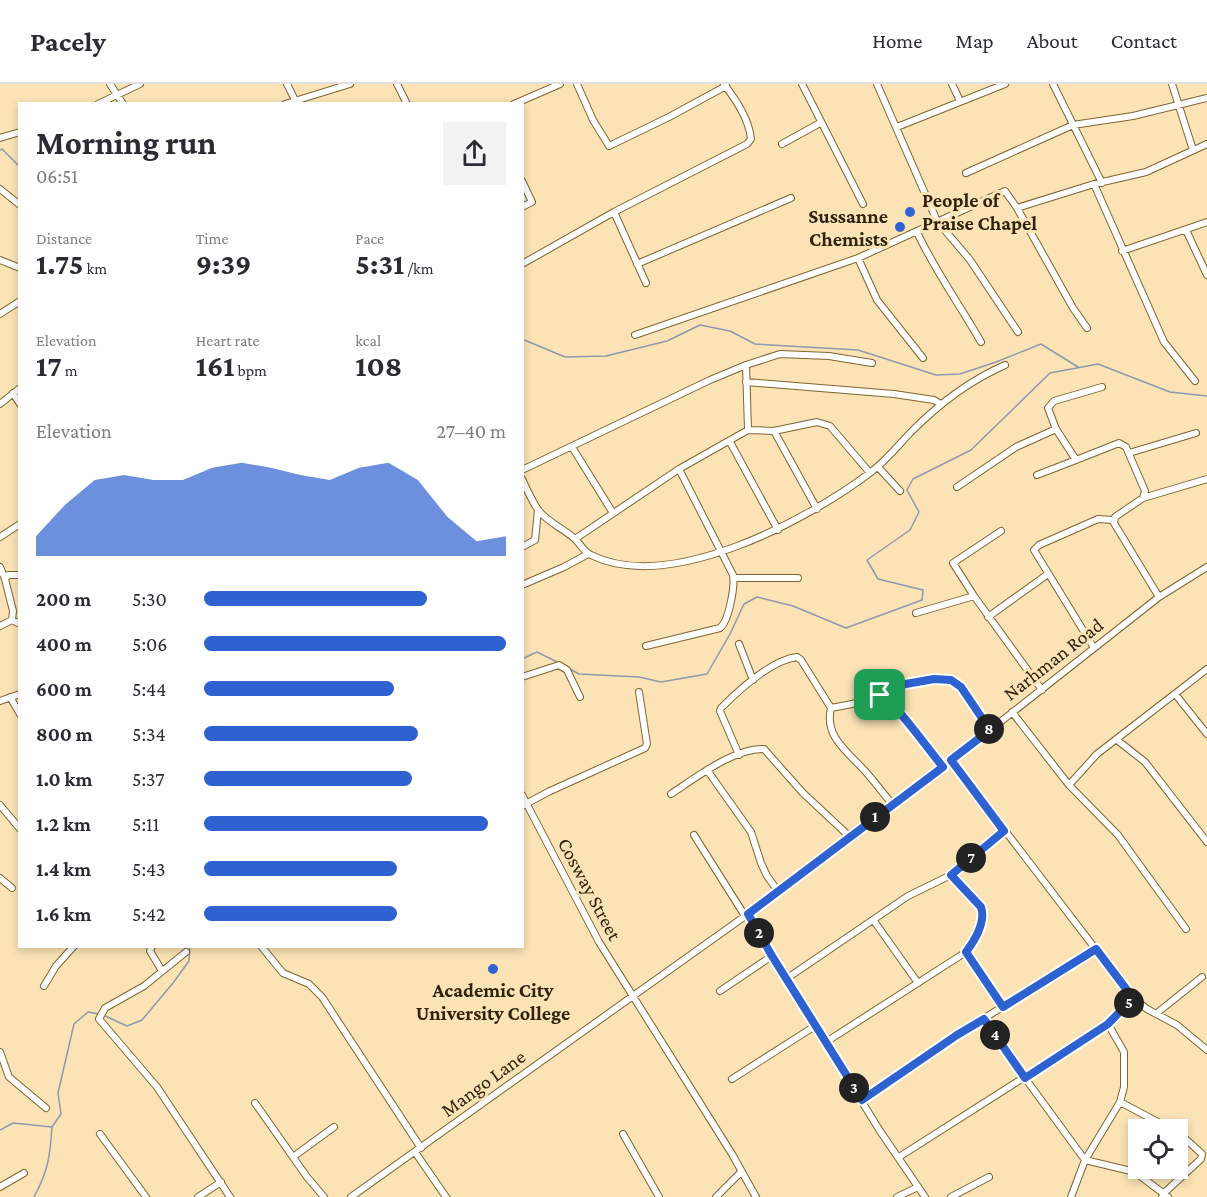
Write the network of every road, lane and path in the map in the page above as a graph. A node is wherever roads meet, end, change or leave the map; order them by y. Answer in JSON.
{"nodes":[{"id":1,"x":110,"y":84,"type":"edge"},
{"id":2,"x":140,"y":84,"type":"edge"},
{"id":3,"x":287,"y":84,"type":"edge"},
{"id":4,"x":350,"y":84,"type":"edge"},
{"id":5,"x":397,"y":84,"type":"edge"},
{"id":6,"x":561,"y":84,"type":"edge"},
{"id":7,"x":577,"y":84,"type":"edge"},
{"id":8,"x":802,"y":84,"type":"edge"},
{"id":9,"x":877,"y":84,"type":"edge"},
{"id":10,"x":952,"y":84,"type":"edge"},
{"id":11,"x":1005,"y":84,"type":"edge"},
{"id":12,"x":1053,"y":84,"type":"edge"},
{"id":13,"x":1172,"y":84,"type":"edge"},
{"id":14,"x":725,"y":85,"type":"edge"},
{"id":15,"x":117,"y":94,"type":"junction"},
{"id":16,"x":1207,"y":98,"type":"edge"},
{"id":17,"x":295,"y":100,"type":"junction"},
{"id":18,"x":314,"y":100,"type":"edge"},
{"id":19,"x":960,"y":101,"type":"junction"},
{"id":20,"x":102,"y":102,"type":"edge"},
{"id":21,"x":122,"y":102,"type":"edge"},
{"id":22,"x":290,"y":102,"type":"edge"},
{"id":23,"x":406,"y":102,"type":"edge"},
{"id":24,"x":519,"y":102,"type":"edge"},
{"id":25,"x":1179,"y":105,"type":"junction"},
{"id":26,"x":820,"y":123,"type":"junction"},
{"id":27,"x":1073,"y":125,"type":"junction"},
{"id":28,"x":897,"y":127,"type":"junction"},
{"id":29,"x":18,"y":133,"type":"edge"},
{"id":30,"x":0,"y":138,"type":"edge"},
{"id":31,"x":783,"y":144,"type":"dead end"},
{"id":32,"x":1207,"y":144,"type":"edge"},
{"id":33,"x":1193,"y":150,"type":"junction"},
{"id":34,"x":966,"y":173,"type":"dead end"},
{"id":35,"x":1102,"y":183,"type":"junction"},
{"id":36,"x":1094,"y":184,"type":"junction"},
{"id":37,"x":524,"y":185,"type":"edge"},
{"id":38,"x":0,"y":189,"type":"edge"},
{"id":39,"x":791,"y":198,"type":"dead end"},
{"id":40,"x":18,"y":203,"type":"edge"},
{"id":41,"x":863,"y":204,"type":"dead end"},
{"id":42,"x":524,"y":206,"type":"edge"},
{"id":43,"x":1017,"y":208,"type":"junction"},
{"id":44,"x":614,"y":212,"type":"junction"},
{"id":45,"x":937,"y":221,"type":"junction"},
{"id":46,"x":1207,"y":222,"type":"edge"},
{"id":47,"x":1186,"y":230,"type":"junction"},
{"id":48,"x":917,"y":232,"type":"junction"},
{"id":49,"x":1122,"y":251,"type":"junction"},
{"id":50,"x":858,"y":258,"type":"junction"},
{"id":51,"x":0,"y":260,"type":"edge"},
{"id":52,"x":524,"y":263,"type":"edge"},
{"id":53,"x":638,"y":264,"type":"junction"},
{"id":54,"x":18,"y":267,"type":"edge"},
{"id":55,"x":1207,"y":275,"type":"edge"},
{"id":56,"x":646,"y":282,"type":"dead end"},
{"id":57,"x":18,"y":302,"type":"edge"},
{"id":58,"x":0,"y":314,"type":"edge"},
{"id":59,"x":1087,"y":328,"type":"dead end"},
{"id":60,"x":1018,"y":332,"type":"dead end"},
{"id":61,"x":635,"y":335,"type":"dead end"},
{"id":62,"x":981,"y":342,"type":"dead end"},
{"id":63,"x":923,"y":358,"type":"dead end"},
{"id":64,"x":872,"y":363,"type":"dead end"},
{"id":65,"x":746,"y":365,"type":"junction"},
{"id":66,"x":1005,"y":365,"type":"dead end"},
{"id":67,"x":1195,"y":381,"type":"dead end"},
{"id":68,"x":746,"y":382,"type":"junction"},
{"id":69,"x":1102,"y":387,"type":"dead end"},
{"id":70,"x":18,"y":389,"type":"edge"},
{"id":71,"x":13,"y":393,"type":"junction"},
{"id":72,"x":18,"y":401,"type":"edge"},
{"id":73,"x":0,"y":404,"type":"edge"},
{"id":74,"x":941,"y":404,"type":"junction"},
{"id":75,"x":1056,"y":429,"type":"junction"},
{"id":76,"x":748,"y":430,"type":"junction"},
{"id":77,"x":774,"y":430,"type":"junction"},
{"id":78,"x":1196,"y":433,"type":"dead end"},
{"id":79,"x":730,"y":442,"type":"junction"},
{"id":80,"x":572,"y":447,"type":"junction"},
{"id":81,"x":1129,"y":453,"type":"junction"},
{"id":82,"x":1076,"y":460,"type":"junction"},
{"id":83,"x":878,"y":467,"type":"junction"},
{"id":84,"x":524,"y":469,"type":"edge"},
{"id":85,"x":679,"y":469,"type":"junction"},
{"id":86,"x":870,"y":473,"type":"junction"},
{"id":87,"x":1037,"y":475,"type":"dead end"},
{"id":88,"x":1207,"y":479,"type":"edge"},
{"id":89,"x":524,"y":483,"type":"edge"},
{"id":90,"x":957,"y":487,"type":"dead end"},
{"id":91,"x":900,"y":491,"type":"dead end"},
{"id":92,"x":1143,"y":498,"type":"junction"},
{"id":93,"x":817,"y":508,"type":"junction"},
{"id":94,"x":538,"y":510,"type":"junction"},
{"id":95,"x":613,"y":513,"type":"junction"},
{"id":96,"x":1113,"y":520,"type":"junction"},
{"id":97,"x":18,"y":525,"type":"edge"},
{"id":98,"x":778,"y":530,"type":"junction"},
{"id":99,"x":1001,"y":531,"type":"dead end"},
{"id":100,"x":0,"y":537,"type":"edge"},
{"id":101,"x":575,"y":539,"type":"junction"},
{"id":102,"x":524,"y":546,"type":"edge"},
{"id":103,"x":721,"y":551,"type":"junction"},
{"id":104,"x":588,"y":554,"type":"junction"},
{"id":105,"x":0,"y":567,"type":"edge"},
{"id":106,"x":1207,"y":567,"type":"edge"},
{"id":107,"x":1048,"y":574,"type":"junction"},
{"id":108,"x":18,"y":575,"type":"edge"},
{"id":109,"x":734,"y":578,"type":"junction"},
{"id":110,"x":798,"y":578,"type":"dead end"},
{"id":111,"x":5,"y":579,"type":"junction"},
{"id":112,"x":524,"y":584,"type":"edge"},
{"id":113,"x":974,"y":596,"type":"junction"},
{"id":114,"x":1159,"y":597,"type":"junction"},
{"id":115,"x":916,"y":613,"type":"dead end"},
{"id":116,"x":988,"y":616,"type":"junction"},
{"id":117,"x":12,"y":620,"type":"junction"},
{"id":118,"x":18,"y":623,"type":"edge"},
{"id":119,"x":0,"y":626,"type":"edge"},
{"id":120,"x":739,"y":644,"type":"dead end"},
{"id":121,"x":646,"y":646,"type":"dead end"},
{"id":122,"x":1094,"y":648,"type":"junction"},
{"id":123,"x":1207,"y":669,"type":"edge"},
{"id":124,"x":524,"y":676,"type":"edge"},
{"id":125,"x":753,"y":680,"type":"junction"},
{"id":126,"x":1042,"y":690,"type":"junction"},
{"id":127,"x":639,"y":692,"type":"dead end"},
{"id":128,"x":1175,"y":694,"type":"junction"},
{"id":129,"x":18,"y":695,"type":"edge"},
{"id":130,"x":880,"y":695,"type":"junction"},
{"id":131,"x":10,"y":697,"type":"junction"},
{"id":132,"x":580,"y":697,"type":"dead end"},
{"id":133,"x":0,"y":701,"type":"edge"},
{"id":134,"x":831,"y":708,"type":"junction"},
{"id":135,"x":18,"y":711,"type":"edge"},
{"id":136,"x":1012,"y":712,"type":"junction"},
{"id":137,"x":990,"y":730,"type":"junction"},
{"id":138,"x":1207,"y":734,"type":"edge"},
{"id":139,"x":1117,"y":740,"type":"junction"},
{"id":140,"x":739,"y":754,"type":"junction"},
{"id":141,"x":951,"y":760,"type":"junction"},
{"id":142,"x":943,"y":767,"type":"junction"},
{"id":143,"x":707,"y":770,"type":"junction"},
{"id":144,"x":1069,"y":785,"type":"junction"},
{"id":145,"x":671,"y":794,"type":"dead end"},
{"id":146,"x":892,"y":804,"type":"junction"},
{"id":147,"x":0,"y":805,"type":"edge"},
{"id":148,"x":524,"y":805,"type":"edge"},
{"id":149,"x":18,"y":827,"type":"edge"},
{"id":150,"x":1004,"y":831,"type":"junction"},
{"id":151,"x":694,"y":835,"type":"dead end"},
{"id":152,"x":849,"y":836,"type":"junction"},
{"id":153,"x":1207,"y":842,"type":"edge"},
{"id":154,"x":951,"y":875,"type":"junction"},
{"id":155,"x":0,"y":878,"type":"edge"},
{"id":156,"x":12,"y":888,"type":"dead end"},
{"id":157,"x":778,"y":891,"type":"junction"},
{"id":158,"x":747,"y":915,"type":"junction"},
{"id":159,"x":874,"y":921,"type":"junction"},
{"id":160,"x":1186,"y":929,"type":"dead end"},
{"id":161,"x":72,"y":948,"type":"edge"},
{"id":162,"x":151,"y":948,"type":"edge"},
{"id":163,"x":263,"y":948,"type":"edge"},
{"id":164,"x":1096,"y":949,"type":"junction"},
{"id":165,"x":186,"y":952,"type":"dead end"},
{"id":166,"x":966,"y":952,"type":"junction"},
{"id":167,"x":772,"y":956,"type":"junction"},
{"id":168,"x":162,"y":972,"type":"junction"},
{"id":169,"x":1202,"y":977,"type":"dead end"},
{"id":170,"x":786,"y":979,"type":"junction"},
{"id":171,"x":918,"y":983,"type":"junction"},
{"id":172,"x":44,"y":986,"type":"dead end"},
{"id":173,"x":720,"y":991,"type":"dead end"},
{"id":174,"x":634,"y":995,"type":"junction"},
{"id":175,"x":1133,"y":998,"type":"junction"},
{"id":176,"x":1003,"y":1007,"type":"junction"},
{"id":177,"x":1157,"y":1013,"type":"junction"},
{"id":178,"x":984,"y":1019,"type":"junction"},
{"id":179,"x":1108,"y":1024,"type":"junction"},
{"id":180,"x":815,"y":1026,"type":"junction"},
{"id":181,"x":826,"y":1042,"type":"junction"},
{"id":182,"x":1207,"y":1050,"type":"edge"},
{"id":183,"x":0,"y":1052,"type":"edge"},
{"id":184,"x":1025,"y":1078,"type":"junction"},
{"id":185,"x":732,"y":1079,"type":"dead end"},
{"id":186,"x":862,"y":1100,"type":"junction"},
{"id":187,"x":1120,"y":1102,"type":"junction"},
{"id":188,"x":255,"y":1103,"type":"dead end"},
{"id":189,"x":46,"y":1108,"type":"dead end"},
{"id":190,"x":1152,"y":1119,"type":"edge"},
{"id":191,"x":334,"y":1127,"type":"dead end"},
{"id":192,"x":100,"y":1134,"type":"dead end"},
{"id":193,"x":623,"y":1134,"type":"dead end"},
{"id":194,"x":1188,"y":1141,"type":"edge"},
{"id":195,"x":418,"y":1150,"type":"junction"},
{"id":196,"x":292,"y":1157,"type":"junction"},
{"id":197,"x":899,"y":1157,"type":"junction"},
{"id":198,"x":1085,"y":1160,"type":"junction"},
{"id":199,"x":741,"y":1172,"type":"junction"},
{"id":200,"x":1188,"y":1172,"type":"edge"},
{"id":201,"x":24,"y":1173,"type":"dead end"},
{"id":202,"x":989,"y":1177,"type":"dead end"},
{"id":203,"x":1181,"y":1179,"type":"edge"},
{"id":204,"x":220,"y":1182,"type":"junction"},
{"id":205,"x":0,"y":1187,"type":"edge"},
{"id":206,"x":918,"y":1187,"type":"junction"},
{"id":207,"x":1164,"y":1196,"type":"edge"},
{"id":208,"x":146,"y":1197,"type":"edge"},
{"id":209,"x":198,"y":1197,"type":"edge"},
{"id":210,"x":230,"y":1197,"type":"edge"},
{"id":211,"x":324,"y":1197,"type":"edge"},
{"id":212,"x":351,"y":1197,"type":"edge"},
{"id":213,"x":446,"y":1197,"type":"edge"},
{"id":214,"x":659,"y":1197,"type":"edge"},
{"id":215,"x":717,"y":1197,"type":"edge"},
{"id":216,"x":756,"y":1197,"type":"edge"},
{"id":217,"x":897,"y":1197,"type":"edge"},
{"id":218,"x":925,"y":1197,"type":"edge"},
{"id":219,"x":951,"y":1197,"type":"edge"},
{"id":220,"x":1071,"y":1197,"type":"edge"}],
"edges":[{"from":1,"to":15,"type":"street"},
{"from":2,"to":15,"type":"street"},
{"from":3,"to":17,"type":"street"},
{"from":4,"to":18,"type":"street"},
{"from":5,"to":23,"type":"street"},
{"from":6,"to":24,"type":"street"},
{"from":7,"to":14,"type":"street"},
{"from":8,"to":26,"type":"street"},
{"from":9,"to":28,"type":"street"},
{"from":10,"to":19,"type":"street"},
{"from":11,"to":19,"type":"street"},
{"from":12,"to":27,"type":"street"},
{"from":13,"to":25,"type":"street"},
{"from":14,"to":44,"type":"street"},
{"from":15,"to":20,"type":"street"},
{"from":15,"to":21,"type":"street"},
{"from":16,"to":25,"type":"street"},
{"from":17,"to":18,"type":"street"},
{"from":17,"to":22,"type":"street"},
{"from":19,"to":28,"type":"street"},
{"from":25,"to":27,"type":"street"},
{"from":25,"to":33,"type":"street"},
{"from":26,"to":31,"type":"street"},
{"from":26,"to":41,"type":"street"},
{"from":27,"to":34,"type":"street"},
{"from":27,"to":35,"type":"street"},
{"from":28,"to":45,"type":"street"},
{"from":29,"to":30,"type":"street"},
{"from":32,"to":33,"type":"street"},
{"from":33,"to":35,"type":"street"},
{"from":35,"to":36,"type":"street"},
{"from":36,"to":43,"type":"street"},
{"from":36,"to":49,"type":"street"},
{"from":37,"to":42,"type":"street"},
{"from":38,"to":40,"type":"street"},
{"from":39,"to":53,"type":"street"},
{"from":43,"to":45,"type":"street"},
{"from":43,"to":59,"type":"street"},
{"from":44,"to":52,"type":"street"},
{"from":44,"to":53,"type":"street"},
{"from":45,"to":48,"type":"street"},
{"from":45,"to":60,"type":"street"},
{"from":46,"to":47,"type":"street"},
{"from":47,"to":49,"type":"street"},
{"from":47,"to":55,"type":"street"},
{"from":48,"to":50,"type":"street"},
{"from":48,"to":62,"type":"street"},
{"from":49,"to":67,"type":"street"},
{"from":50,"to":61,"type":"street"},
{"from":50,"to":63,"type":"street"},
{"from":51,"to":54,"type":"street"},
{"from":53,"to":56,"type":"street"},
{"from":57,"to":58,"type":"street"},
{"from":64,"to":65,"type":"street"},
{"from":65,"to":68,"type":"street"},
{"from":65,"to":80,"type":"street"},
{"from":66,"to":74,"type":"street"},
{"from":68,"to":74,"type":"street"},
{"from":68,"to":76,"type":"street"},
{"from":69,"to":75,"type":"street"},
{"from":70,"to":71,"type":"street"},
{"from":71,"to":72,"type":"street"},
{"from":71,"to":73,"type":"street"},
{"from":74,"to":83,"type":"street"},
{"from":75,"to":82,"type":"street"},
{"from":75,"to":90,"type":"street"},
{"from":76,"to":77,"type":"street"},
{"from":76,"to":79,"type":"street"},
{"from":77,"to":86,"type":"street"},
{"from":77,"to":93,"type":"street"},
{"from":78,"to":81,"type":"street"},
{"from":79,"to":85,"type":"street"},
{"from":79,"to":98,"type":"street"},
{"from":80,"to":84,"type":"street"},
{"from":80,"to":95,"type":"street"},
{"from":81,"to":82,"type":"street"},
{"from":81,"to":92,"type":"street"},
{"from":82,"to":87,"type":"street"},
{"from":83,"to":86,"type":"street"},
{"from":83,"to":91,"type":"street"},
{"from":85,"to":95,"type":"street"},
{"from":85,"to":103,"type":"street"},
{"from":86,"to":93,"type":"street"},
{"from":88,"to":92,"type":"street"},
{"from":89,"to":94,"type":"street"},
{"from":92,"to":96,"type":"street"},
{"from":93,"to":98,"type":"street"},
{"from":94,"to":101,"type":"street"},
{"from":94,"to":102,"type":"street"},
{"from":95,"to":101,"type":"street"},
{"from":96,"to":107,"type":"street"},
{"from":96,"to":114,"type":"street"},
{"from":97,"to":100,"type":"street"},
{"from":98,"to":103,"type":"street"},
{"from":99,"to":113,"type":"street"},
{"from":101,"to":104,"type":"street"},
{"from":103,"to":104,"type":"street"},
{"from":103,"to":109,"type":"street"},
{"from":104,"to":112,"type":"street"},
{"from":105,"to":111,"type":"street"},
{"from":106,"to":114,"type":"street","name":"Narhman Road"},
{"from":107,"to":116,"type":"street"},
{"from":107,"to":122,"type":"street"},
{"from":108,"to":111,"type":"street"},
{"from":109,"to":110,"type":"street"},
{"from":109,"to":121,"type":"street"},
{"from":111,"to":117,"type":"street"},
{"from":113,"to":115,"type":"street"},
{"from":113,"to":116,"type":"street"},
{"from":114,"to":122,"type":"street","name":"Narhman Road"},
{"from":116,"to":126,"type":"street"},
{"from":117,"to":118,"type":"street"},
{"from":117,"to":119,"type":"street"},
{"from":120,"to":125,"type":"street"},
{"from":122,"to":126,"type":"street","name":"Narhman Road"},
{"from":123,"to":128,"type":"street"},
{"from":124,"to":132,"type":"street"},
{"from":125,"to":134,"type":"street"},
{"from":125,"to":140,"type":"street"},
{"from":126,"to":136,"type":"street","name":"Narhman Road"},
{"from":127,"to":148,"type":"street"},
{"from":128,"to":138,"type":"street"},
{"from":128,"to":139,"type":"street"},
{"from":129,"to":131,"type":"street"},
{"from":130,"to":134,"type":"street"},
{"from":130,"to":137,"type":"street"},
{"from":130,"to":142,"type":"street"},
{"from":131,"to":133,"type":"street"},
{"from":131,"to":135,"type":"street"},
{"from":134,"to":146,"type":"street"},
{"from":136,"to":137,"type":"street","name":"Narhman Road"},
{"from":136,"to":144,"type":"street"},
{"from":137,"to":141,"type":"street","name":"Narhman Road"},
{"from":139,"to":144,"type":"street"},
{"from":139,"to":153,"type":"street"},
{"from":140,"to":143,"type":"street"},
{"from":140,"to":152,"type":"street"},
{"from":141,"to":142,"type":"street","name":"Narhman Road"},
{"from":141,"to":150,"type":"street"},
{"from":142,"to":146,"type":"street","name":"Narhman Road"},
{"from":143,"to":145,"type":"street"},
{"from":143,"to":157,"type":"street"},
{"from":144,"to":160,"type":"street"},
{"from":146,"to":152,"type":"street","name":"Narhman Road"},
{"from":147,"to":149,"type":"street"},
{"from":148,"to":174,"type":"street","name":"Cosway Street"},
{"from":150,"to":154,"type":"street"},
{"from":150,"to":164,"type":"street"},
{"from":151,"to":158,"type":"street"},
{"from":152,"to":157,"type":"street","name":"Narhman Road"},
{"from":154,"to":159,"type":"street"},
{"from":154,"to":166,"type":"street"},
{"from":155,"to":156,"type":"street"},
{"from":157,"to":158,"type":"street","name":"Narhman Road"},
{"from":158,"to":167,"type":"street"},
{"from":158,"to":174,"type":"street","name":"Narhman Road"},
{"from":159,"to":170,"type":"street"},
{"from":159,"to":171,"type":"street"},
{"from":161,"to":172,"type":"street"},
{"from":162,"to":168,"type":"street"},
{"from":163,"to":195,"type":"street"},
{"from":164,"to":175,"type":"street"},
{"from":164,"to":176,"type":"street"},
{"from":165,"to":168,"type":"street"},
{"from":166,"to":171,"type":"street"},
{"from":166,"to":176,"type":"street"},
{"from":167,"to":170,"type":"street"},
{"from":167,"to":173,"type":"street"},
{"from":168,"to":204,"type":"street"},
{"from":169,"to":177,"type":"street"},
{"from":170,"to":180,"type":"street"},
{"from":171,"to":181,"type":"street"},
{"from":174,"to":195,"type":"street","name":"Mango Lane"},
{"from":174,"to":199,"type":"street","name":"Cosway Street"},
{"from":175,"to":177,"type":"street"},
{"from":175,"to":179,"type":"street"},
{"from":176,"to":178,"type":"street"},
{"from":177,"to":182,"type":"street"},
{"from":178,"to":184,"type":"street"},
{"from":178,"to":186,"type":"street"},
{"from":179,"to":184,"type":"street"},
{"from":179,"to":187,"type":"street"},
{"from":180,"to":181,"type":"street"},
{"from":180,"to":185,"type":"street"},
{"from":181,"to":186,"type":"street"},
{"from":183,"to":189,"type":"street"},
{"from":184,"to":197,"type":"street"},
{"from":184,"to":198,"type":"street"},
{"from":186,"to":197,"type":"street"},
{"from":187,"to":190,"type":"street"},
{"from":187,"to":198,"type":"street"},
{"from":188,"to":196,"type":"street"},
{"from":191,"to":196,"type":"street"},
{"from":192,"to":208,"type":"street"},
{"from":193,"to":214,"type":"street"},
{"from":194,"to":200,"type":"street"},
{"from":195,"to":212,"type":"street","name":"Mango Lane"},
{"from":195,"to":213,"type":"street"},
{"from":196,"to":211,"type":"street"},
{"from":197,"to":206,"type":"street"},
{"from":198,"to":207,"type":"street"},
{"from":198,"to":220,"type":"street"},
{"from":199,"to":215,"type":"street"},
{"from":199,"to":216,"type":"street","name":"Cosway Street"},
{"from":201,"to":205,"type":"street"},
{"from":202,"to":219,"type":"street"},
{"from":203,"to":207,"type":"street"},
{"from":204,"to":209,"type":"street"},
{"from":204,"to":210,"type":"street"},
{"from":206,"to":217,"type":"street"},
{"from":206,"to":218,"type":"street"}]}
